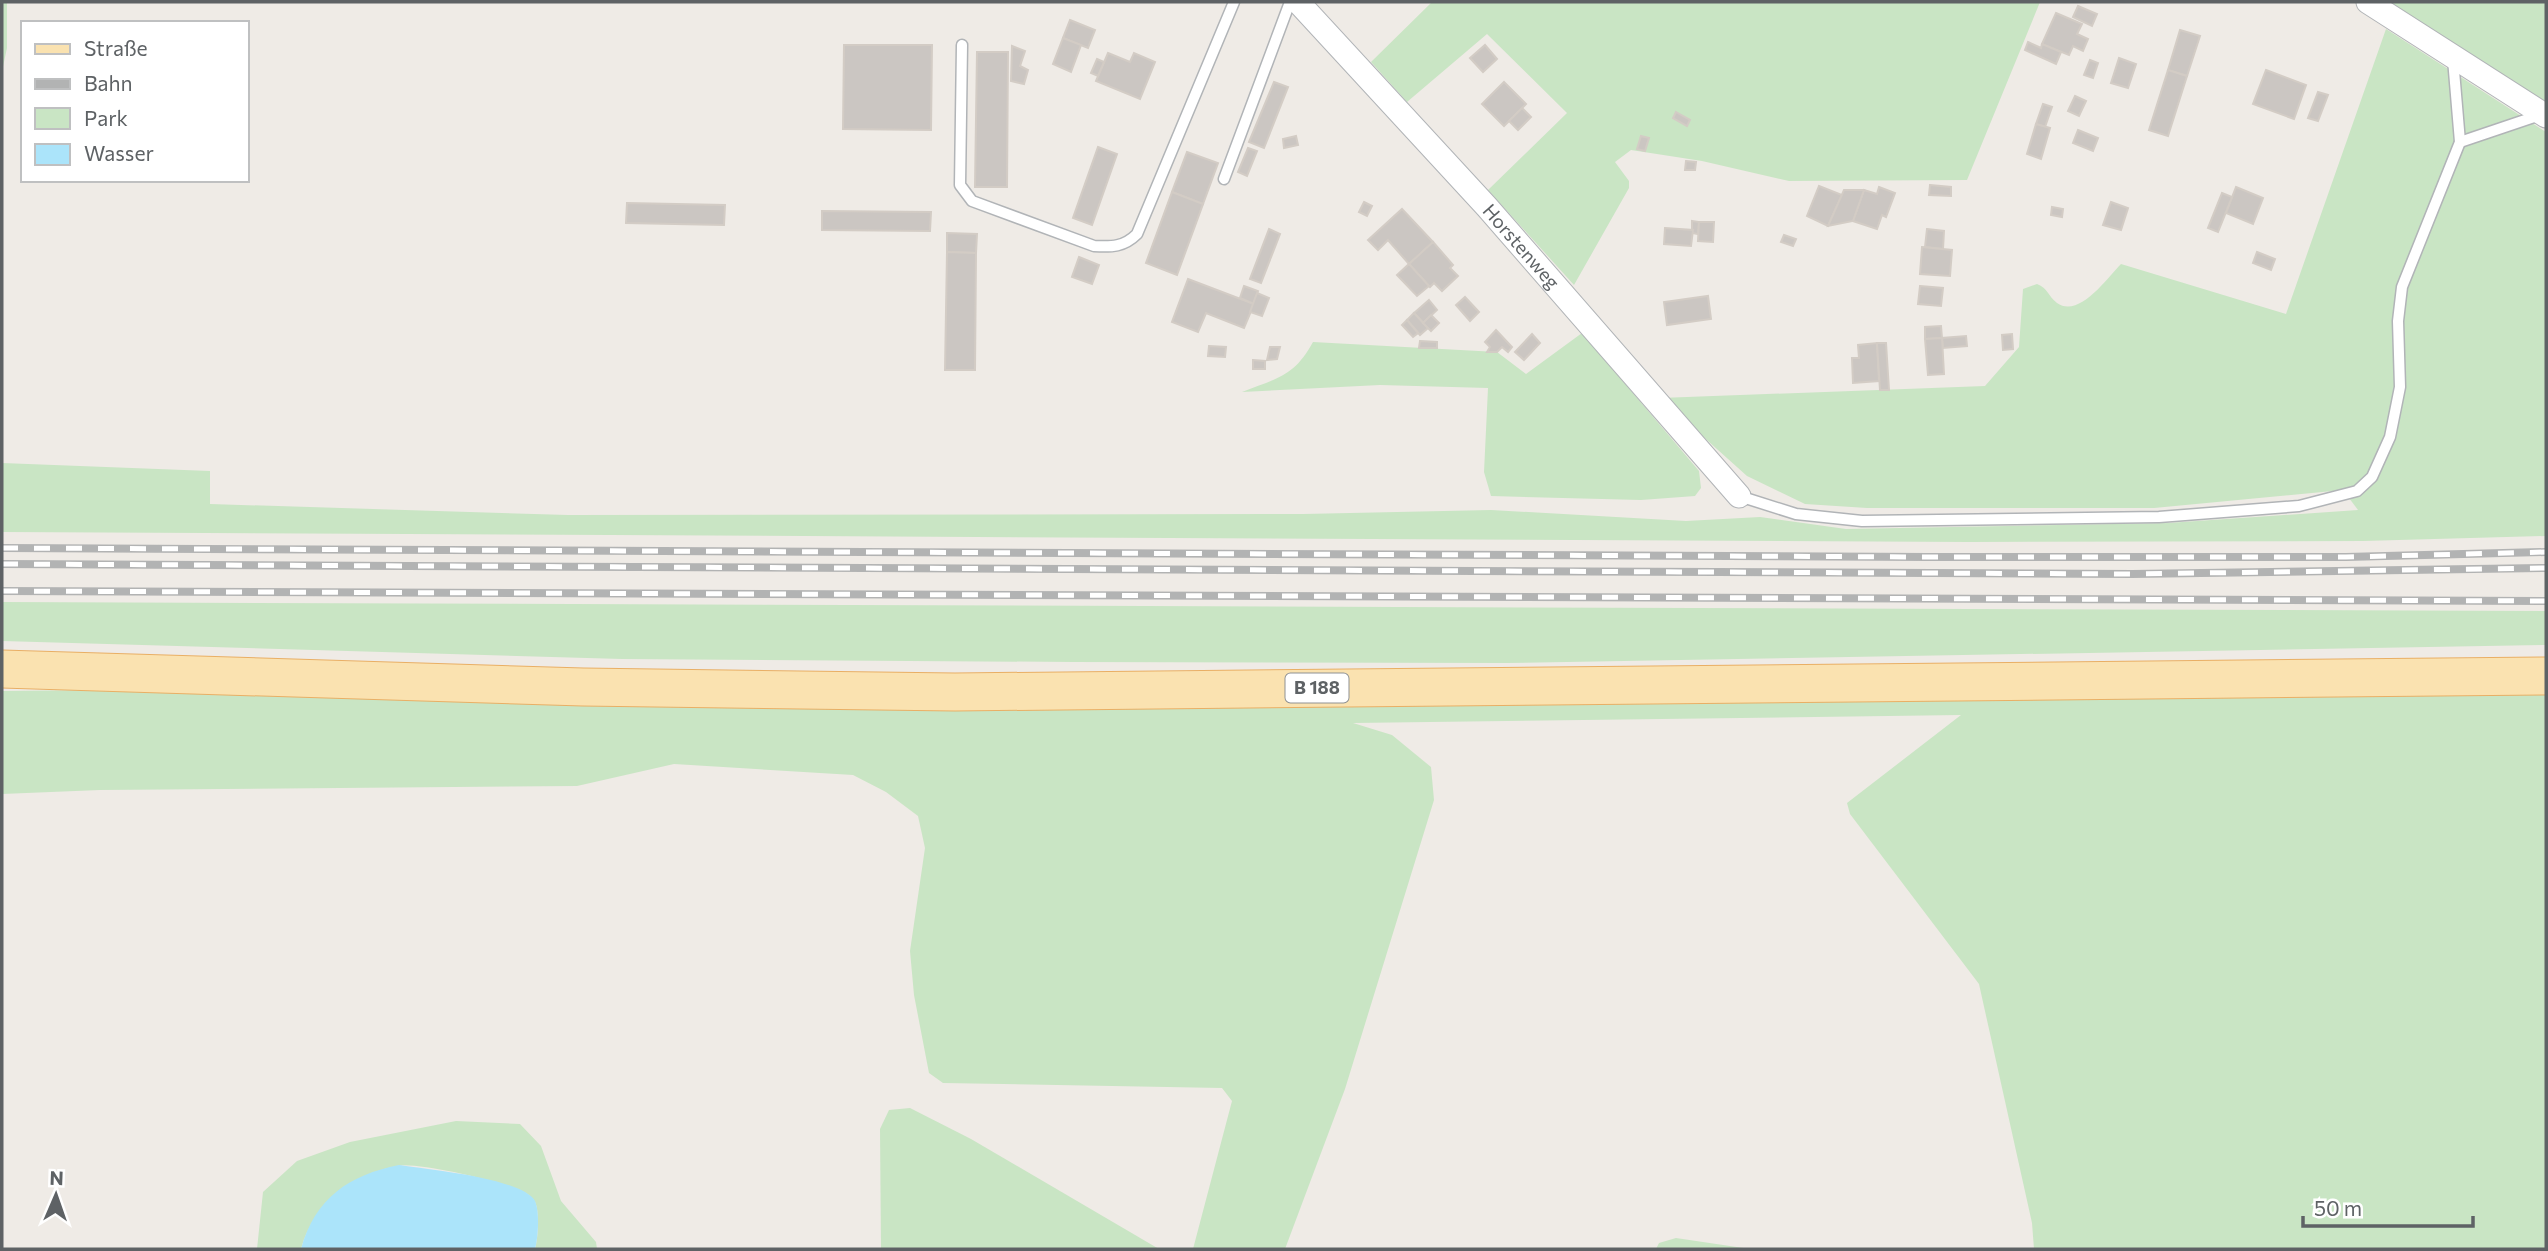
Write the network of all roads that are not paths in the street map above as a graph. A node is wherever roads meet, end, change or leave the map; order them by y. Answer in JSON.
{"nodes":[{"id":1,"x":1234,"y":2,"type":"edge"},
{"id":2,"x":1290,"y":2,"type":"edge"},
{"id":3,"x":1298,"y":2,"type":"edge"},
{"id":4,"x":2378,"y":4,"type":"edge"},
{"id":5,"x":962,"y":45,"type":"dead end"},
{"id":6,"x":2453,"y":56,"type":"junction"},
{"id":7,"x":2545,"y":115,"type":"edge"},
{"id":8,"x":2460,"y":142,"type":"junction"},
{"id":9,"x":1224,"y":179,"type":"dead end"},
{"id":10,"x":1739,"y":496,"type":"joint"},
{"id":11,"x":2,"y":669,"type":"edge"},
{"id":12,"x":2546,"y":676,"type":"edge"}],
"edges":[{"from":1,"to":5,"type":"lane"},
{"from":2,"to":9,"type":"lane"},
{"from":3,"to":10,"type":"street","name":"Horstenweg"},
{"from":4,"to":6,"type":"street"},
{"from":6,"to":7,"type":"street"},
{"from":6,"to":8,"type":"lane"},
{"from":7,"to":8,"type":"lane"},
{"from":8,"to":10,"type":"lane"},
{"from":11,"to":12,"type":"main road","number":"B 188"}]}
